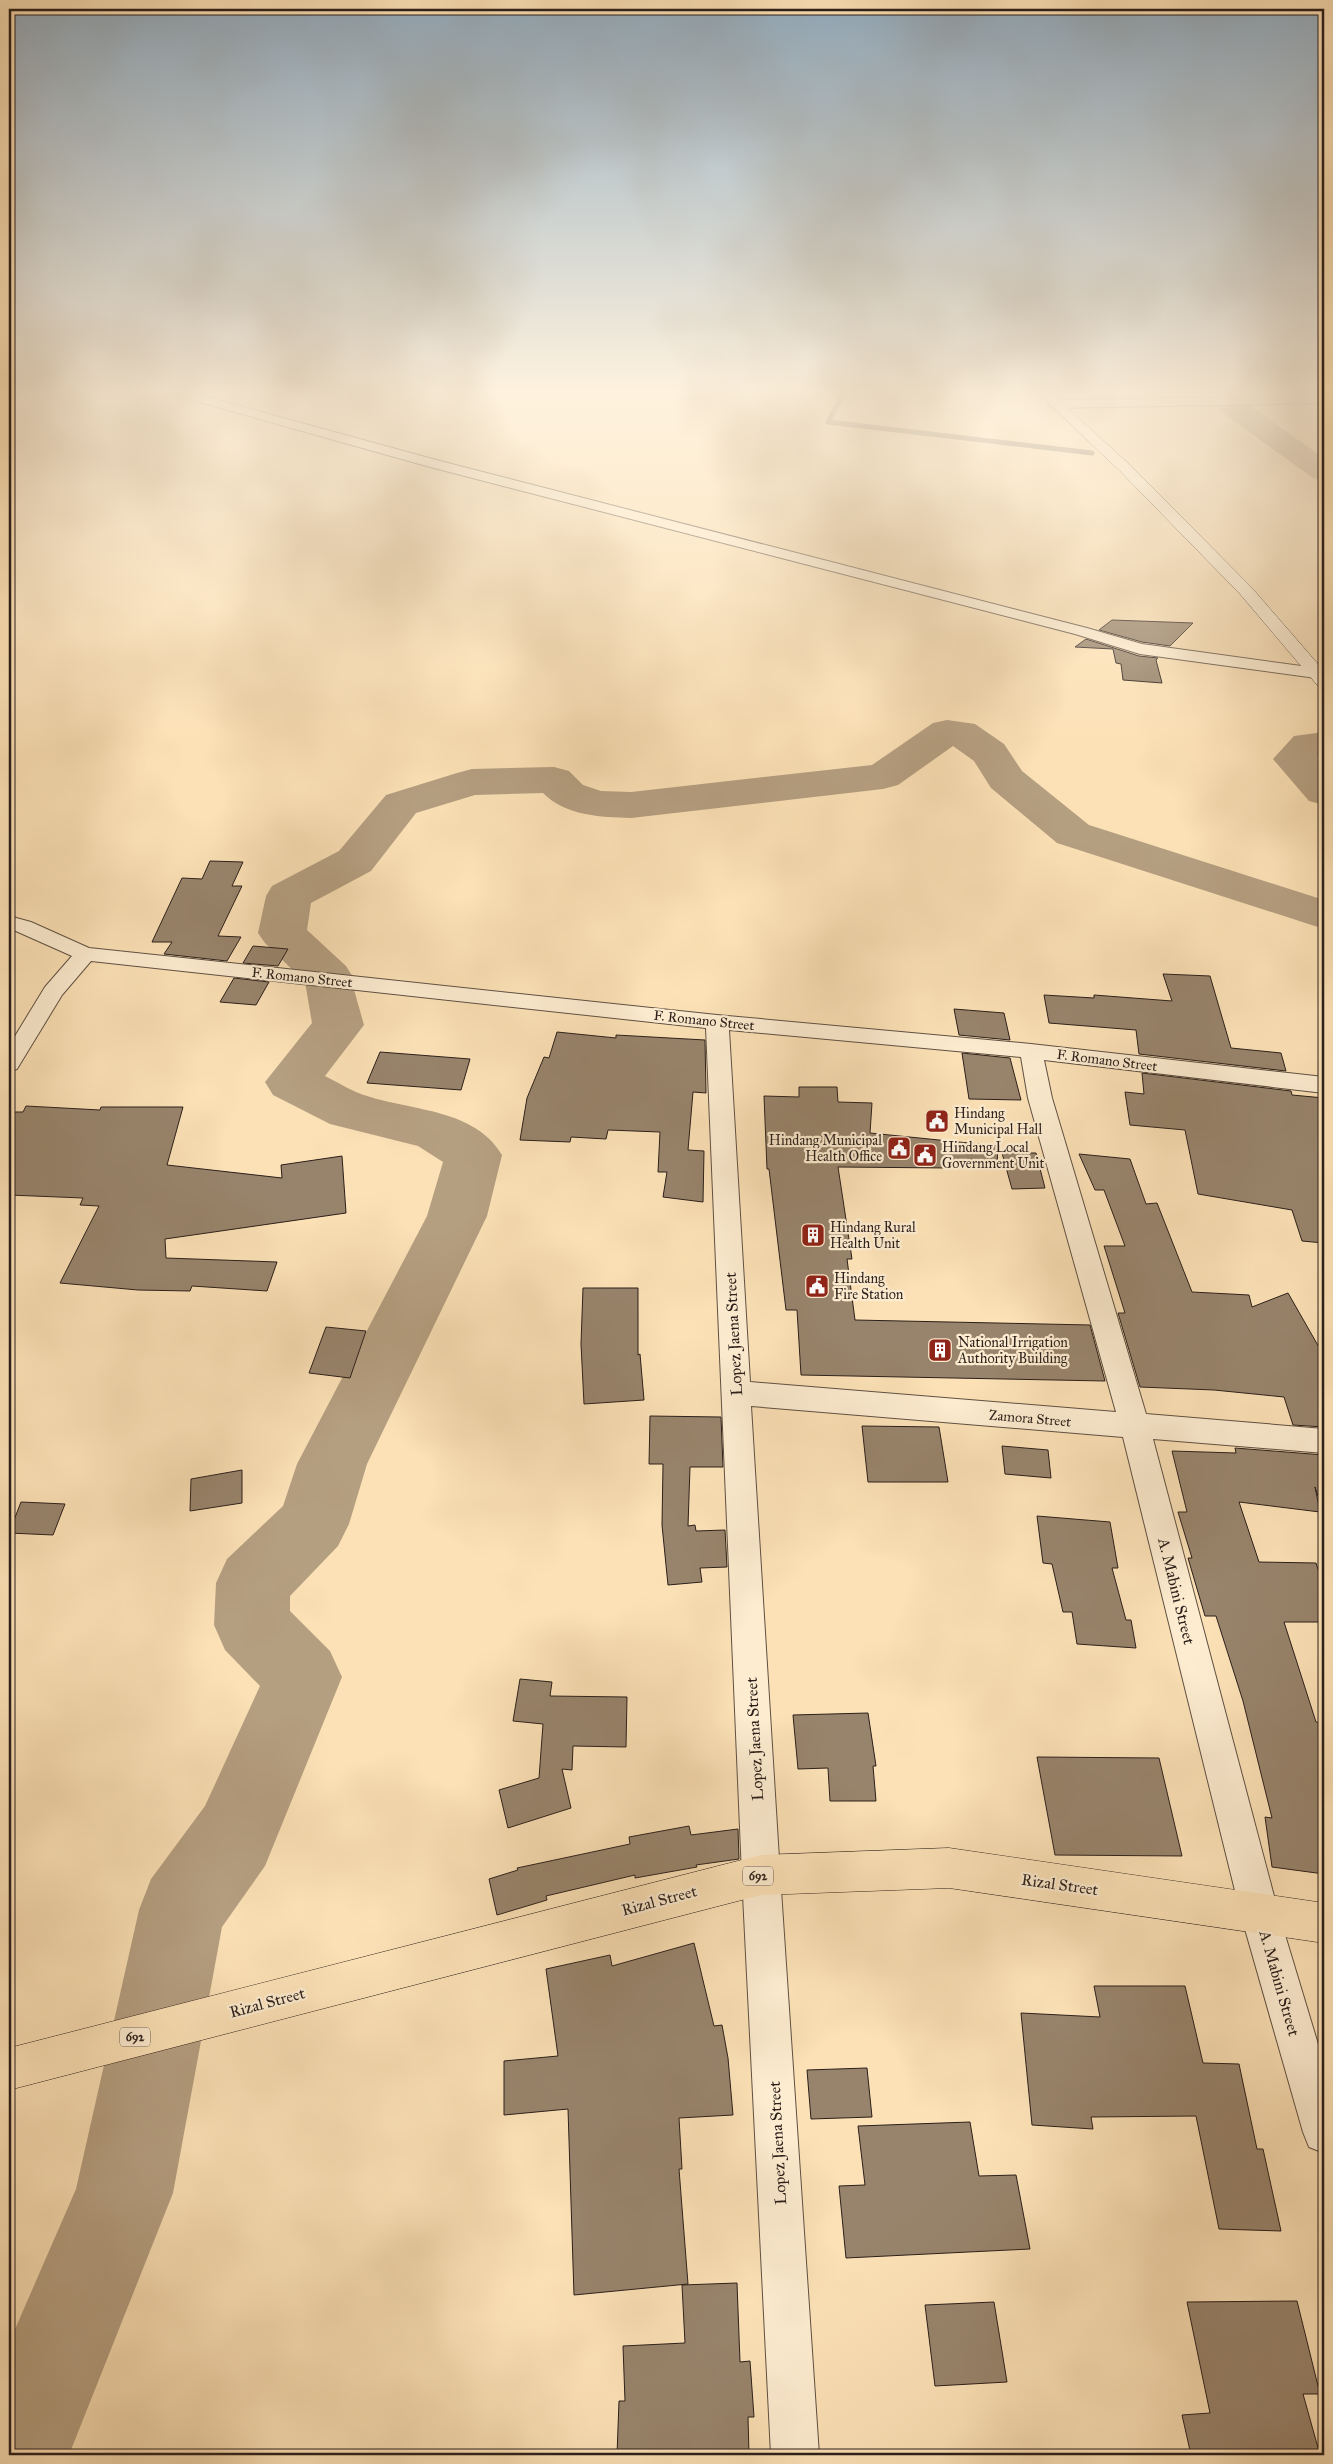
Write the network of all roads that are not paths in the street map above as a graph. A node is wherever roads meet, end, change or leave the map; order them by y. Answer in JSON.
{"nodes":[{"id":1,"x":610,"y":509,"type":"edge"},
{"id":2,"x":1165,"y":509,"type":"edge"},
{"id":3,"x":1320,"y":678,"type":"edge"},
{"id":4,"x":9,"y":922,"type":"edge"},
{"id":5,"x":85,"y":954,"type":"junction"},
{"id":6,"x":717,"y":1022,"type":"junction"},
{"id":7,"x":1031,"y":1051,"type":"junction"},
{"id":8,"x":9,"y":1064,"type":"edge"},
{"id":9,"x":1324,"y":1085,"type":"edge"},
{"id":10,"x":736,"y":1394,"type":"junction"},
{"id":11,"x":1135,"y":1426,"type":"junction"},
{"id":12,"x":1324,"y":1441,"type":"edge"},
{"id":13,"x":761,"y":1875,"type":"junction"},
{"id":14,"x":1260,"y":1915,"type":"junction"},
{"id":15,"x":1324,"y":1924,"type":"edge"},
{"id":16,"x":9,"y":2069,"type":"edge"},
{"id":17,"x":1324,"y":2132,"type":"edge"},
{"id":18,"x":795,"y":2455,"type":"edge"}],
"edges":[{"from":1,"to":3,"type":"street"},
{"from":2,"to":3,"type":"street"},
{"from":4,"to":5,"type":"street","name":"F. Romano Street"},
{"from":5,"to":6,"type":"street","name":"F. Romano Street"},
{"from":5,"to":8,"type":"street"},
{"from":6,"to":7,"type":"street","name":"F. Romano Street"},
{"from":6,"to":10,"type":"street","name":"Lopez Jaena Street"},
{"from":7,"to":9,"type":"street","name":"F. Romano Street"},
{"from":7,"to":11,"type":"street","name":"A. Mabini Street"},
{"from":10,"to":11,"type":"street","name":"Zamora Street"},
{"from":10,"to":13,"type":"street","name":"Lopez Jaena Street"},
{"from":11,"to":12,"type":"street","name":"Zamora Street"},
{"from":11,"to":14,"type":"street","name":"A. Mabini Street"},
{"from":13,"to":14,"type":"main road","name":"Rizal Street","number":"692"},
{"from":13,"to":16,"type":"main road","name":"Rizal Street","number":"692"},
{"from":13,"to":18,"type":"street","name":"Lopez Jaena Street"},
{"from":14,"to":15,"type":"main road","name":"Rizal Street","number":"692"},
{"from":14,"to":17,"type":"street","name":"A. Mabini Street"}]}
